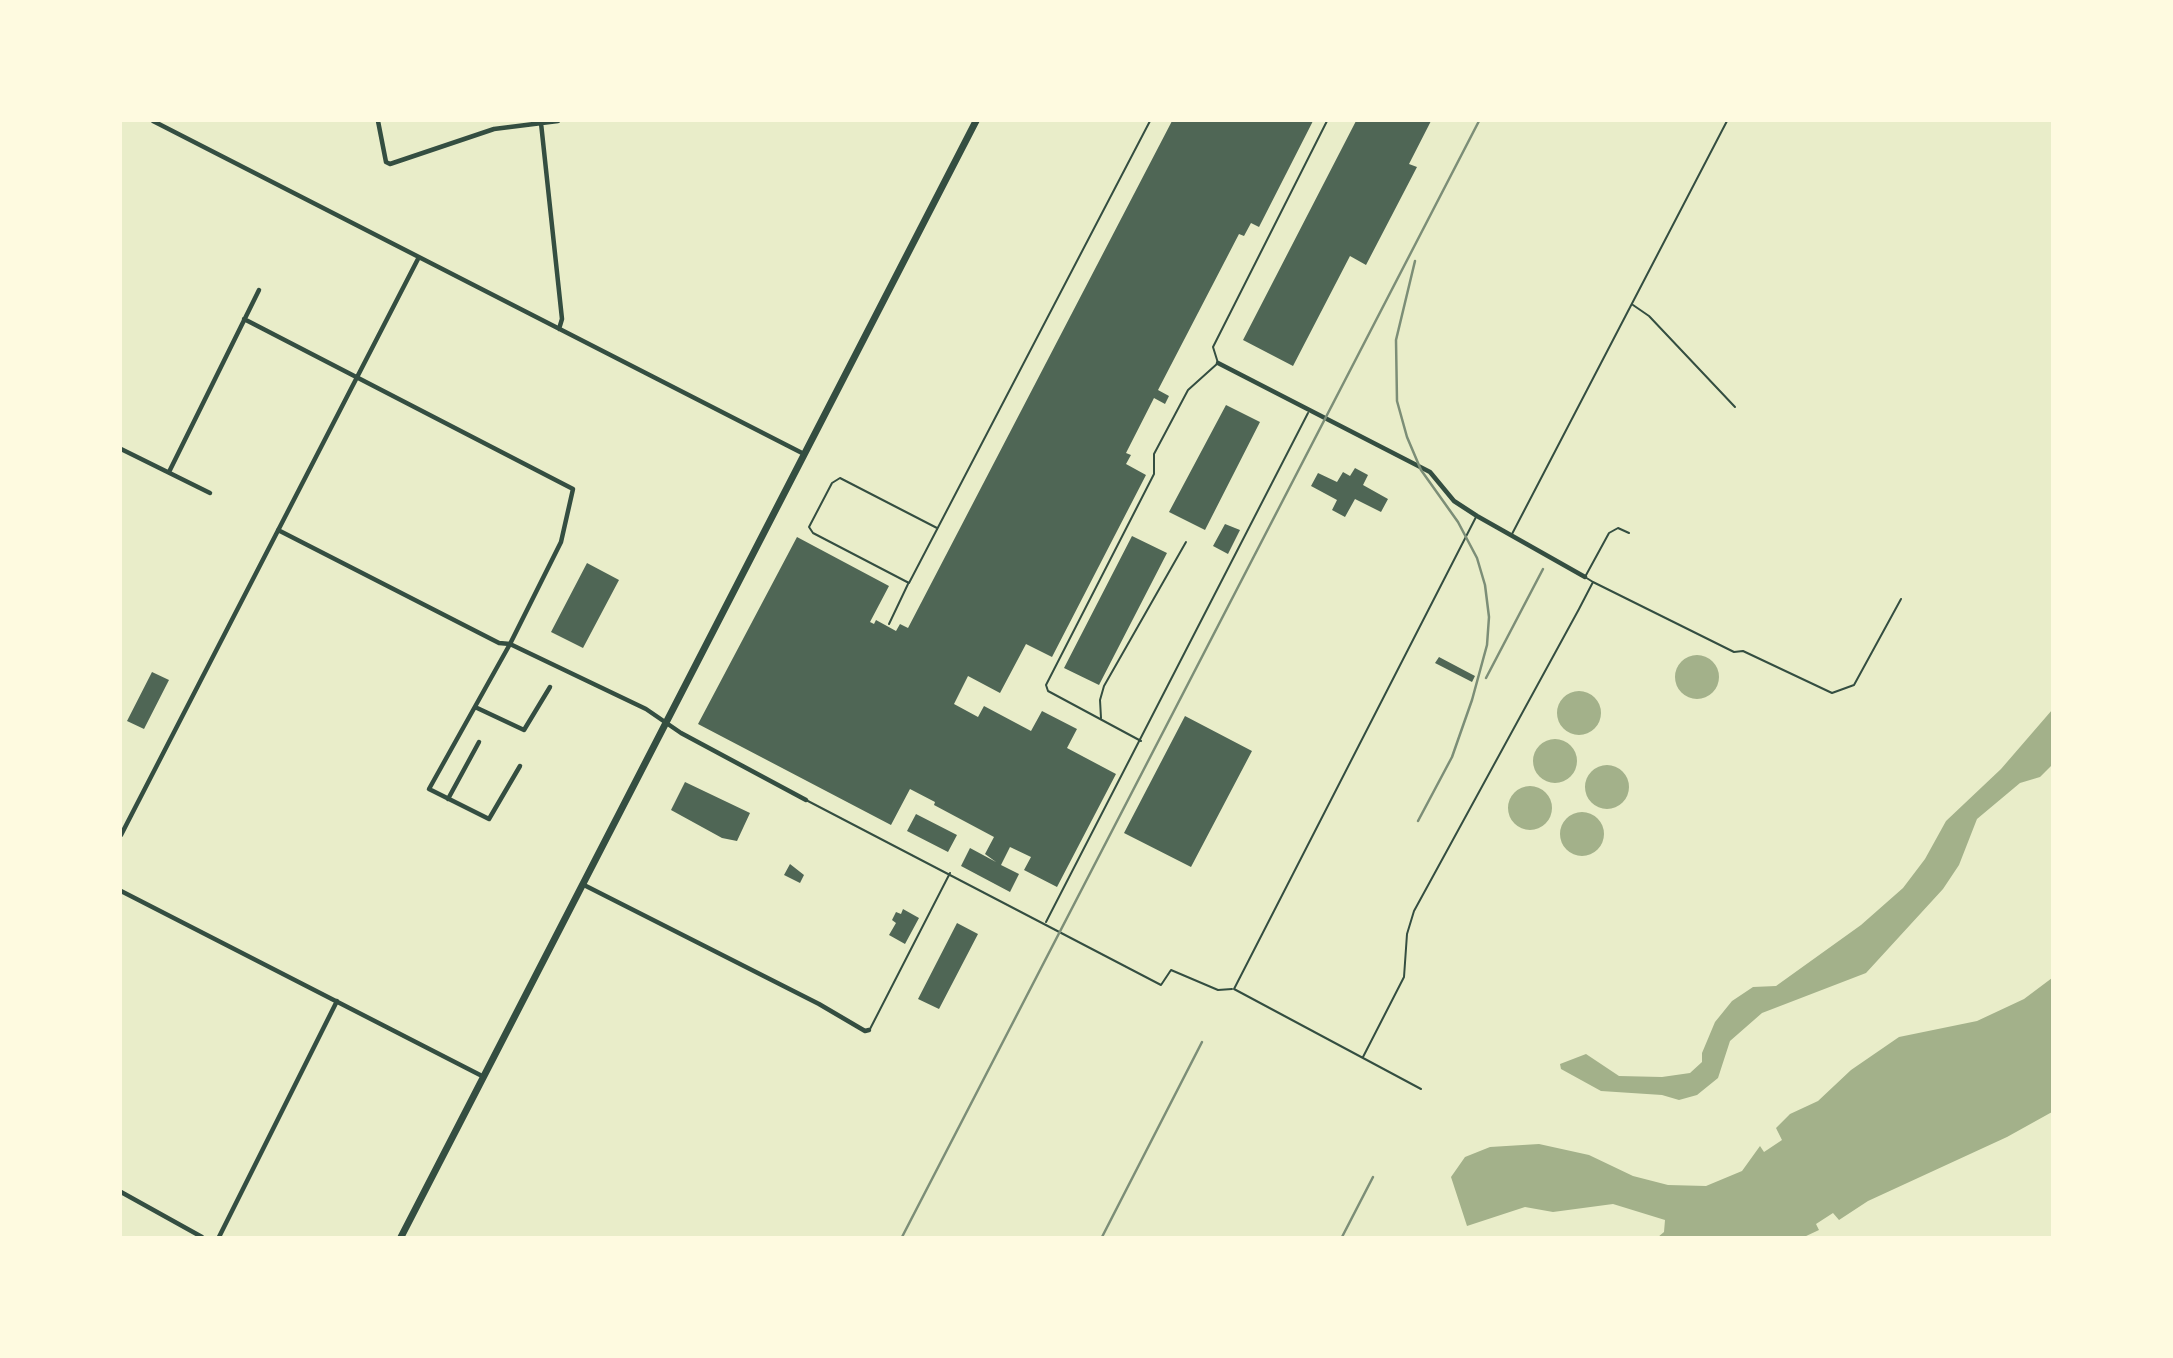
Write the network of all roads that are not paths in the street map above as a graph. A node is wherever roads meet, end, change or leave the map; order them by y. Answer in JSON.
{"nodes":[{"id":1,"x":153,"y":121,"type":"edge"},
{"id":2,"x":378,"y":121,"type":"edge"},
{"id":3,"x":558,"y":121,"type":"edge"},
{"id":4,"x":976,"y":121,"type":"edge"},
{"id":5,"x":1150,"y":121,"type":"edge"},
{"id":6,"x":1327,"y":121,"type":"edge"},
{"id":7,"x":1727,"y":121,"type":"edge"},
{"id":8,"x":541,"y":123,"type":"junction"},
{"id":9,"x":419,"y":257,"type":"junction"},
{"id":10,"x":259,"y":290,"type":"dead end"},
{"id":11,"x":1632,"y":304,"type":"junction"},
{"id":12,"x":244,"y":319,"type":"junction"},
{"id":13,"x":559,"y":329,"type":"junction"},
{"id":14,"x":1218,"y":363,"type":"junction"},
{"id":15,"x":356,"y":378,"type":"junction"},
{"id":16,"x":1735,"y":407,"type":"dead end"},
{"id":17,"x":1309,"y":411,"type":"junction"},
{"id":18,"x":121,"y":449,"type":"edge"},
{"id":19,"x":805,"y":454,"type":"junction"},
{"id":20,"x":169,"y":472,"type":"junction"},
{"id":21,"x":210,"y":493,"type":"dead end"},
{"id":22,"x":1477,"y":516,"type":"junction"},
{"id":23,"x":937,"y":528,"type":"junction"},
{"id":24,"x":278,"y":530,"type":"junction"},
{"id":25,"x":1629,"y":533,"type":"dead end"},
{"id":26,"x":1512,"y":535,"type":"junction"},
{"id":27,"x":1186,"y":542,"type":"dead end"},
{"id":28,"x":1585,"y":577,"type":"junction"},
{"id":29,"x":1593,"y":582,"type":"junction"},
{"id":30,"x":909,"y":583,"type":"junction"},
{"id":31,"x":1901,"y":598,"type":"dead end"},
{"id":32,"x":889,"y":624,"type":"dead end"},
{"id":33,"x":510,"y":644,"type":"junction"},
{"id":34,"x":550,"y":687,"type":"dead end"},
{"id":35,"x":475,"y":706,"type":"junction"},
{"id":36,"x":1101,"y":719,"type":"junction"},
{"id":37,"x":665,"y":721,"type":"junction"},
{"id":38,"x":1141,"y":741,"type":"junction"},
{"id":39,"x":479,"y":742,"type":"dead end"},
{"id":40,"x":520,"y":766,"type":"dead end"},
{"id":41,"x":447,"y":799,"type":"junction"},
{"id":42,"x":806,"y":800,"type":"joint"},
{"id":43,"x":121,"y":835,"type":"edge"},
{"id":44,"x":950,"y":873,"type":"junction"},
{"id":45,"x":582,"y":883,"type":"junction"},
{"id":46,"x":121,"y":891,"type":"edge"},
{"id":47,"x":1046,"y":922,"type":"junction"},
{"id":48,"x":1234,"y":989,"type":"junction"},
{"id":49,"x":337,"y":1001,"type":"junction"},
{"id":50,"x":869,"y":1030,"type":"joint"},
{"id":51,"x":1363,"y":1057,"type":"junction"},
{"id":52,"x":484,"y":1077,"type":"junction"},
{"id":53,"x":1420,"y":1089,"type":"dead end"},
{"id":54,"x":121,"y":1192,"type":"edge"},
{"id":55,"x":202,"y":1237,"type":"edge"},
{"id":56,"x":219,"y":1237,"type":"edge"},
{"id":57,"x":401,"y":1237,"type":"edge"}],
"edges":[{"from":1,"to":9,"type":"street"},
{"from":2,"to":8,"type":"street"},
{"from":3,"to":8,"type":"street"},
{"from":4,"to":19,"type":"main road"},
{"from":5,"to":23,"type":"lane"},
{"from":6,"to":14,"type":"lane"},
{"from":7,"to":11,"type":"lane"},
{"from":8,"to":13,"type":"street"},
{"from":9,"to":13,"type":"street"},
{"from":9,"to":15,"type":"street"},
{"from":10,"to":12,"type":"street"},
{"from":11,"to":16,"type":"lane"},
{"from":11,"to":26,"type":"lane"},
{"from":12,"to":15,"type":"street"},
{"from":12,"to":20,"type":"street"},
{"from":13,"to":19,"type":"street"},
{"from":14,"to":17,"type":"street"},
{"from":14,"to":36,"type":"lane"},
{"from":15,"to":24,"type":"street"},
{"from":15,"to":33,"type":"street"},
{"from":17,"to":22,"type":"street"},
{"from":17,"to":38,"type":"lane"},
{"from":18,"to":20,"type":"street"},
{"from":19,"to":37,"type":"main road"},
{"from":20,"to":21,"type":"street"},
{"from":22,"to":26,"type":"street"},
{"from":22,"to":48,"type":"lane"},
{"from":23,"to":30,"type":"lane"},
{"from":23,"to":30,"type":"lane"},
{"from":24,"to":33,"type":"street"},
{"from":24,"to":43,"type":"street"},
{"from":25,"to":28,"type":"lane"},
{"from":26,"to":28,"type":"street"},
{"from":27,"to":36,"type":"lane"},
{"from":28,"to":29,"type":"lane"},
{"from":29,"to":31,"type":"lane"},
{"from":29,"to":51,"type":"lane"},
{"from":30,"to":32,"type":"lane"},
{"from":33,"to":35,"type":"street"},
{"from":33,"to":37,"type":"street"},
{"from":34,"to":35,"type":"street"},
{"from":35,"to":41,"type":"street"},
{"from":36,"to":38,"type":"lane"},
{"from":37,"to":42,"type":"street"},
{"from":37,"to":45,"type":"main road"},
{"from":38,"to":47,"type":"lane"},
{"from":39,"to":41,"type":"street"},
{"from":40,"to":41,"type":"street"},
{"from":42,"to":44,"type":"lane"},
{"from":44,"to":47,"type":"lane"},
{"from":44,"to":50,"type":"lane"},
{"from":45,"to":50,"type":"street"},
{"from":45,"to":52,"type":"main road"},
{"from":46,"to":49,"type":"street"},
{"from":47,"to":48,"type":"lane"},
{"from":48,"to":51,"type":"lane"},
{"from":49,"to":52,"type":"street"},
{"from":49,"to":56,"type":"street"},
{"from":51,"to":53,"type":"lane"},
{"from":52,"to":57,"type":"main road"},
{"from":54,"to":55,"type":"street"}]}
